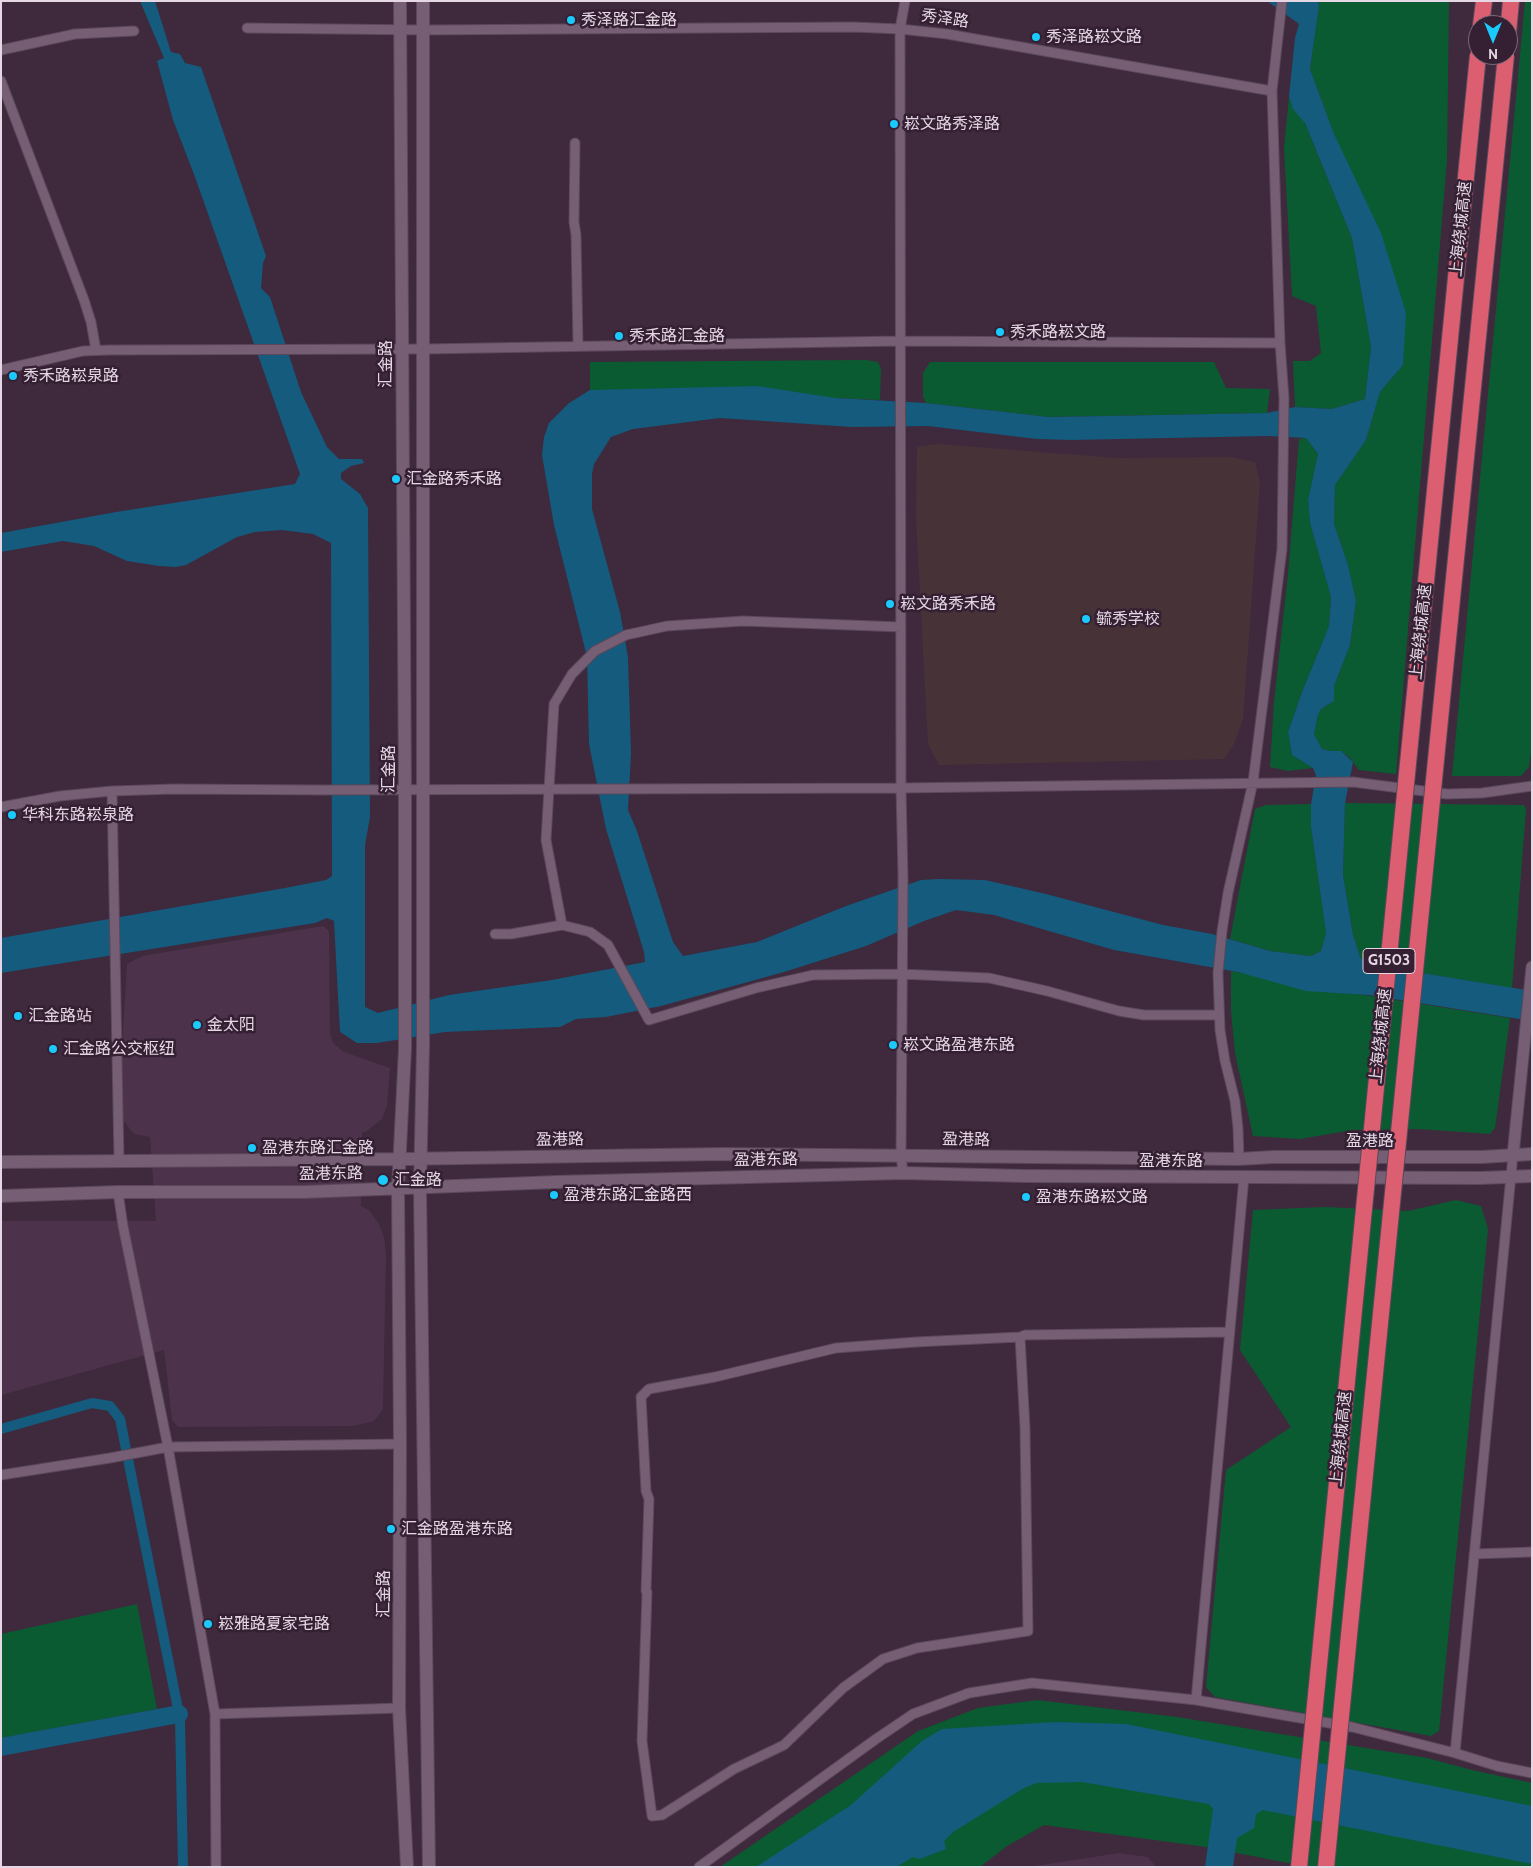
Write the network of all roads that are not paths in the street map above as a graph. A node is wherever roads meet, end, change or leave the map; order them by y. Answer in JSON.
{"nodes":[{"id":1,"x":400,"y":1,"type":"edge"},
{"id":2,"x":423,"y":1,"type":"edge"},
{"id":3,"x":905,"y":1,"type":"edge"},
{"id":4,"x":1282,"y":1,"type":"edge"},
{"id":5,"x":1484,"y":1,"type":"edge"},
{"id":6,"x":1511,"y":1,"type":"edge"},
{"id":7,"x":1482,"y":15,"type":"edge"},
{"id":8,"x":1510,"y":15,"type":"edge"},
{"id":9,"x":248,"y":28,"type":"dead end"},
{"id":10,"x":900,"y":29,"type":"junction"},
{"id":11,"x":400,"y":30,"type":"junction"},
{"id":12,"x":423,"y":30,"type":"junction"},
{"id":13,"x":134,"y":31,"type":"dead end"},
{"id":14,"x":1,"y":50,"type":"edge"},
{"id":15,"x":1477,"y":65,"type":"edge"},
{"id":16,"x":1505,"y":65,"type":"edge"},
{"id":17,"x":1,"y":81,"type":"edge"},
{"id":18,"x":1272,"y":91,"type":"junction"},
{"id":19,"x":574,"y":143,"type":"dead end"},
{"id":20,"x":900,"y":341,"type":"junction"},
{"id":21,"x":1280,"y":343,"type":"junction"},
{"id":22,"x":578,"y":346,"type":"junction"},
{"id":23,"x":403,"y":349,"type":"junction"},
{"id":24,"x":424,"y":349,"type":"junction"},
{"id":25,"x":96,"y":350,"type":"junction"},
{"id":26,"x":1,"y":370,"type":"edge"},
{"id":27,"x":900,"y":627,"type":"junction"},
{"id":28,"x":1253,"y":782,"type":"junction"},
{"id":29,"x":1532,"y":786,"type":"edge"},
{"id":30,"x":901,"y":788,"type":"junction"},
{"id":31,"x":548,"y":789,"type":"junction"},
{"id":32,"x":405,"y":790,"type":"junction"},
{"id":33,"x":422,"y":790,"type":"junction"},
{"id":34,"x":112,"y":791,"type":"junction"},
{"id":35,"x":1,"y":807,"type":"edge"},
{"id":36,"x":562,"y":925,"type":"junction"},
{"id":37,"x":495,"y":934,"type":"dead end"},
{"id":38,"x":1532,"y":966,"type":"edge"},
{"id":39,"x":902,"y":975,"type":"junction"},
{"id":40,"x":1219,"y":1015,"type":"junction"},
{"id":41,"x":1532,"y":1154,"type":"edge"},
{"id":42,"x":1513,"y":1155,"type":"junction"},
{"id":43,"x":902,"y":1156,"type":"junction"},
{"id":44,"x":420,"y":1158,"type":"junction"},
{"id":45,"x":399,"y":1159,"type":"junction"},
{"id":46,"x":1239,"y":1159,"type":"junction"},
{"id":47,"x":119,"y":1161,"type":"junction"},
{"id":48,"x":1,"y":1162,"type":"edge"},
{"id":49,"x":904,"y":1173,"type":"junction"},
{"id":50,"x":1511,"y":1176,"type":"junction"},
{"id":51,"x":1532,"y":1176,"type":"edge"},
{"id":52,"x":1244,"y":1177,"type":"junction"},
{"id":53,"x":420,"y":1188,"type":"junction"},
{"id":54,"x":398,"y":1189,"type":"junction"},
{"id":55,"x":118,"y":1192,"type":"junction"},
{"id":56,"x":1,"y":1196,"type":"edge"},
{"id":57,"x":1229,"y":1332,"type":"junction"},
{"id":58,"x":1020,"y":1337,"type":"junction"},
{"id":59,"x":400,"y":1444,"type":"junction"},
{"id":60,"x":168,"y":1447,"type":"junction"},
{"id":61,"x":1,"y":1475,"type":"edge"},
{"id":62,"x":1532,"y":1552,"type":"edge"},
{"id":63,"x":1474,"y":1554,"type":"junction"},
{"id":64,"x":1196,"y":1700,"type":"junction"},
{"id":65,"x":400,"y":1708,"type":"junction"},
{"id":66,"x":215,"y":1714,"type":"junction"},
{"id":67,"x":1455,"y":1753,"type":"junction"},
{"id":68,"x":1532,"y":1774,"type":"edge"},
{"id":69,"x":216,"y":1867,"type":"edge"},
{"id":70,"x":407,"y":1867,"type":"edge"},
{"id":71,"x":429,"y":1867,"type":"edge"},
{"id":72,"x":699,"y":1867,"type":"edge"},
{"id":73,"x":1299,"y":1867,"type":"edge"},
{"id":74,"x":1326,"y":1867,"type":"edge"}],
"edges":[{"from":1,"to":11,"type":"main road","name":"汇金路"},
{"from":2,"to":12,"type":"main road","name":"汇金路"},
{"from":3,"to":10,"type":"street"},
{"from":4,"to":18,"type":"street"},
{"from":5,"to":7,"type":"highway"},
{"from":6,"to":8,"type":"highway"},
{"from":9,"to":11,"type":"street","name":"秀泽路"},
{"from":10,"to":12,"type":"street","name":"秀泽路"},
{"from":10,"to":18,"type":"street","name":"秀泽路"},
{"from":10,"to":20,"type":"street"},
{"from":11,"to":12,"type":"street","name":"秀泽路"},
{"from":11,"to":23,"type":"main road","name":"汇金路"},
{"from":12,"to":24,"type":"main road","name":"汇金路"},
{"from":13,"to":14,"type":"street"},
{"from":15,"to":73,"type":"highway","name":"上海绕城高速","number":"G1503","bridge":true},
{"from":16,"to":74,"type":"highway","name":"上海绕城高速","number":"G1503","bridge":true},
{"from":17,"to":25,"type":"street"},
{"from":18,"to":21,"type":"street"},
{"from":19,"to":22,"type":"street"},
{"from":20,"to":21,"type":"street"},
{"from":20,"to":22,"type":"street"},
{"from":20,"to":27,"type":"street"},
{"from":21,"to":28,"type":"street"},
{"from":22,"to":24,"type":"street"},
{"from":23,"to":24,"type":"street"},
{"from":23,"to":25,"type":"street"},
{"from":23,"to":32,"type":"main road","name":"汇金路"},
{"from":24,"to":33,"type":"main road","name":"汇金路"},
{"from":25,"to":26,"type":"street"},
{"from":27,"to":30,"type":"street"},
{"from":27,"to":31,"type":"street"},
{"from":28,"to":29,"type":"street"},
{"from":28,"to":30,"type":"street"},
{"from":28,"to":40,"type":"street"},
{"from":30,"to":31,"type":"street"},
{"from":30,"to":39,"type":"street"},
{"from":31,"to":33,"type":"street"},
{"from":31,"to":36,"type":"street"},
{"from":32,"to":33,"type":"street"},
{"from":32,"to":34,"type":"street"},
{"from":32,"to":45,"type":"main road","name":"汇金路"},
{"from":33,"to":44,"type":"main road","name":"汇金路"},
{"from":34,"to":35,"type":"street"},
{"from":34,"to":47,"type":"street"},
{"from":36,"to":37,"type":"street"},
{"from":36,"to":39,"type":"street"},
{"from":38,"to":42,"type":"street"},
{"from":39,"to":40,"type":"street"},
{"from":39,"to":43,"type":"street"},
{"from":40,"to":46,"type":"street"},
{"from":41,"to":42,"type":"main road","name":"盈港路"},
{"from":42,"to":46,"type":"main road","name":"盈港路"},
{"from":42,"to":50,"type":"street"},
{"from":43,"to":44,"type":"main road","name":"盈港路"},
{"from":43,"to":46,"type":"main road","name":"盈港路"},
{"from":43,"to":49,"type":"street"},
{"from":44,"to":45,"type":"main road","name":"盈港路"},
{"from":44,"to":53,"type":"main road","name":"汇金路"},
{"from":45,"to":47,"type":"main road","name":"盈港东路"},
{"from":45,"to":54,"type":"main road","name":"汇金路"},
{"from":47,"to":48,"type":"main road","name":"盈港东路"},
{"from":49,"to":52,"type":"main road","name":"盈港东路"},
{"from":49,"to":53,"type":"main road","name":"盈港东路"},
{"from":50,"to":51,"type":"main road","name":"盈港东路"},
{"from":50,"to":52,"type":"main road","name":"盈港东路"},
{"from":50,"to":63,"type":"street"},
{"from":52,"to":57,"type":"street"},
{"from":53,"to":54,"type":"main road","name":"盈港东路"},
{"from":53,"to":71,"type":"main road","name":"汇金路"},
{"from":54,"to":55,"type":"main road","name":"盈港东路"},
{"from":54,"to":59,"type":"main road","name":"汇金路"},
{"from":55,"to":56,"type":"main road","name":"盈港东路"},
{"from":55,"to":60,"type":"street"},
{"from":57,"to":58,"type":"street"},
{"from":57,"to":64,"type":"street"},
{"from":58,"to":58,"type":"street"},
{"from":59,"to":60,"type":"street"},
{"from":59,"to":65,"type":"main road","name":"汇金路"},
{"from":60,"to":61,"type":"street"},
{"from":60,"to":66,"type":"street"},
{"from":62,"to":63,"type":"street"},
{"from":63,"to":67,"type":"street"},
{"from":64,"to":67,"type":"street"},
{"from":64,"to":72,"type":"street"},
{"from":65,"to":66,"type":"street"},
{"from":65,"to":70,"type":"main road","name":"汇金路"},
{"from":66,"to":69,"type":"street"},
{"from":67,"to":68,"type":"street"}]}
